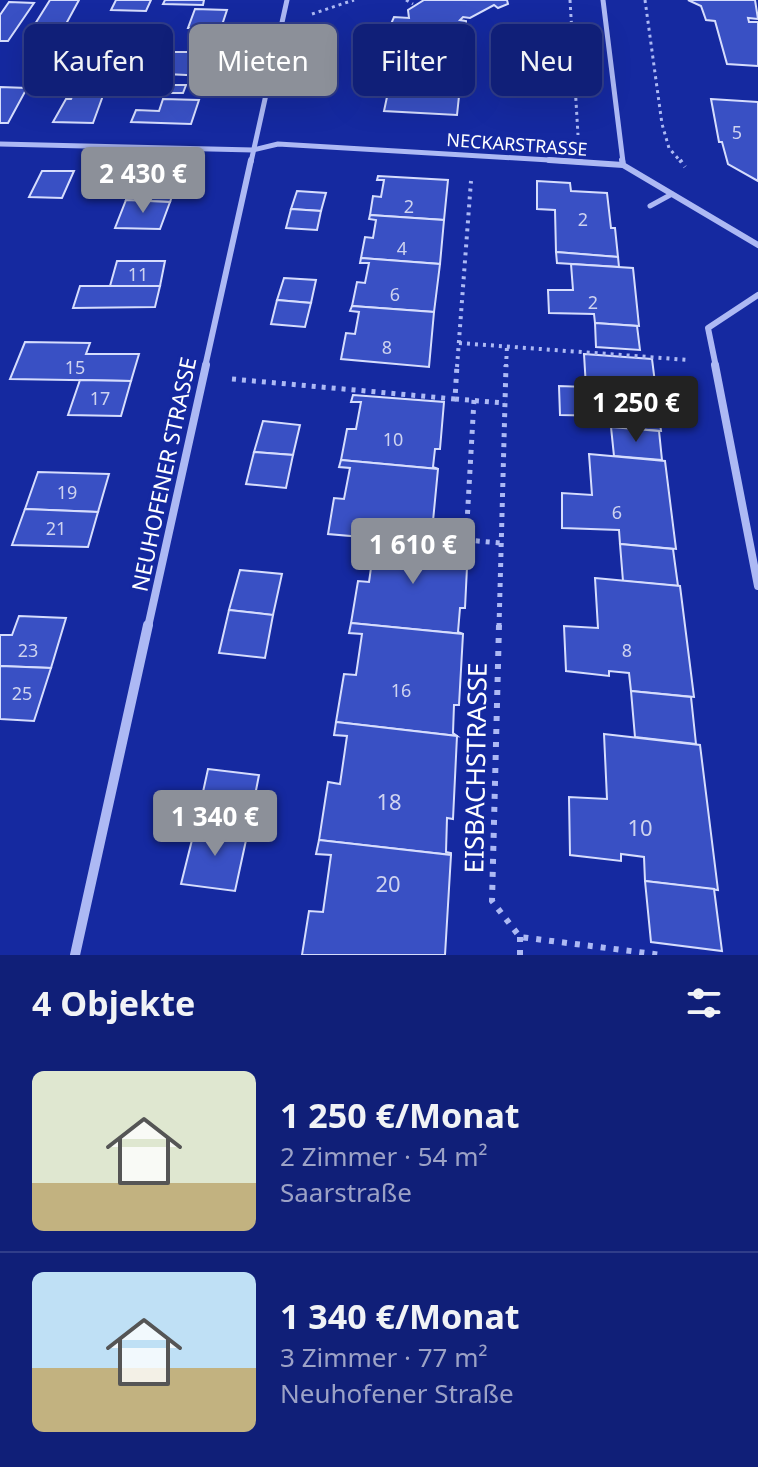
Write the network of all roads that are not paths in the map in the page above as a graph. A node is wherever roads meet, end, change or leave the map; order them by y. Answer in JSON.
{"nodes":[{"id":1,"x":287,"y":0,"type":"edge"},
{"id":2,"x":603,"y":0,"type":"edge"},
{"id":3,"x":0,"y":144,"type":"edge"},
{"id":4,"x":253,"y":150,"type":"junction"},
{"id":5,"x":623,"y":165,"type":"junction"},
{"id":6,"x":672,"y":194,"type":"junction"},
{"id":7,"x":650,"y":206,"type":"dead end"},
{"id":8,"x":758,"y":245,"type":"edge"},
{"id":9,"x":758,"y":295,"type":"edge"},
{"id":10,"x":758,"y":586,"type":"edge"},
{"id":11,"x":75,"y":955,"type":"edge"}],
"edges":[{"from":1,"to":4,"type":"street","name":"NEUHOFENER STRASSE"},
{"from":2,"to":5,"type":"street"},
{"from":3,"to":4,"type":"street","name":"NECKARSTRASSE"},
{"from":4,"to":5,"type":"street","name":"NECKARSTRASSE"},
{"from":4,"to":11,"type":"street","name":"NEUHOFENER STRASSE"},
{"from":5,"to":6,"type":"street","name":"NECKARSTRASSE"},
{"from":6,"to":7,"type":"lane"},
{"from":6,"to":8,"type":"street","name":"NECKARSTRASSE"},
{"from":9,"to":10,"type":"street"}]}
